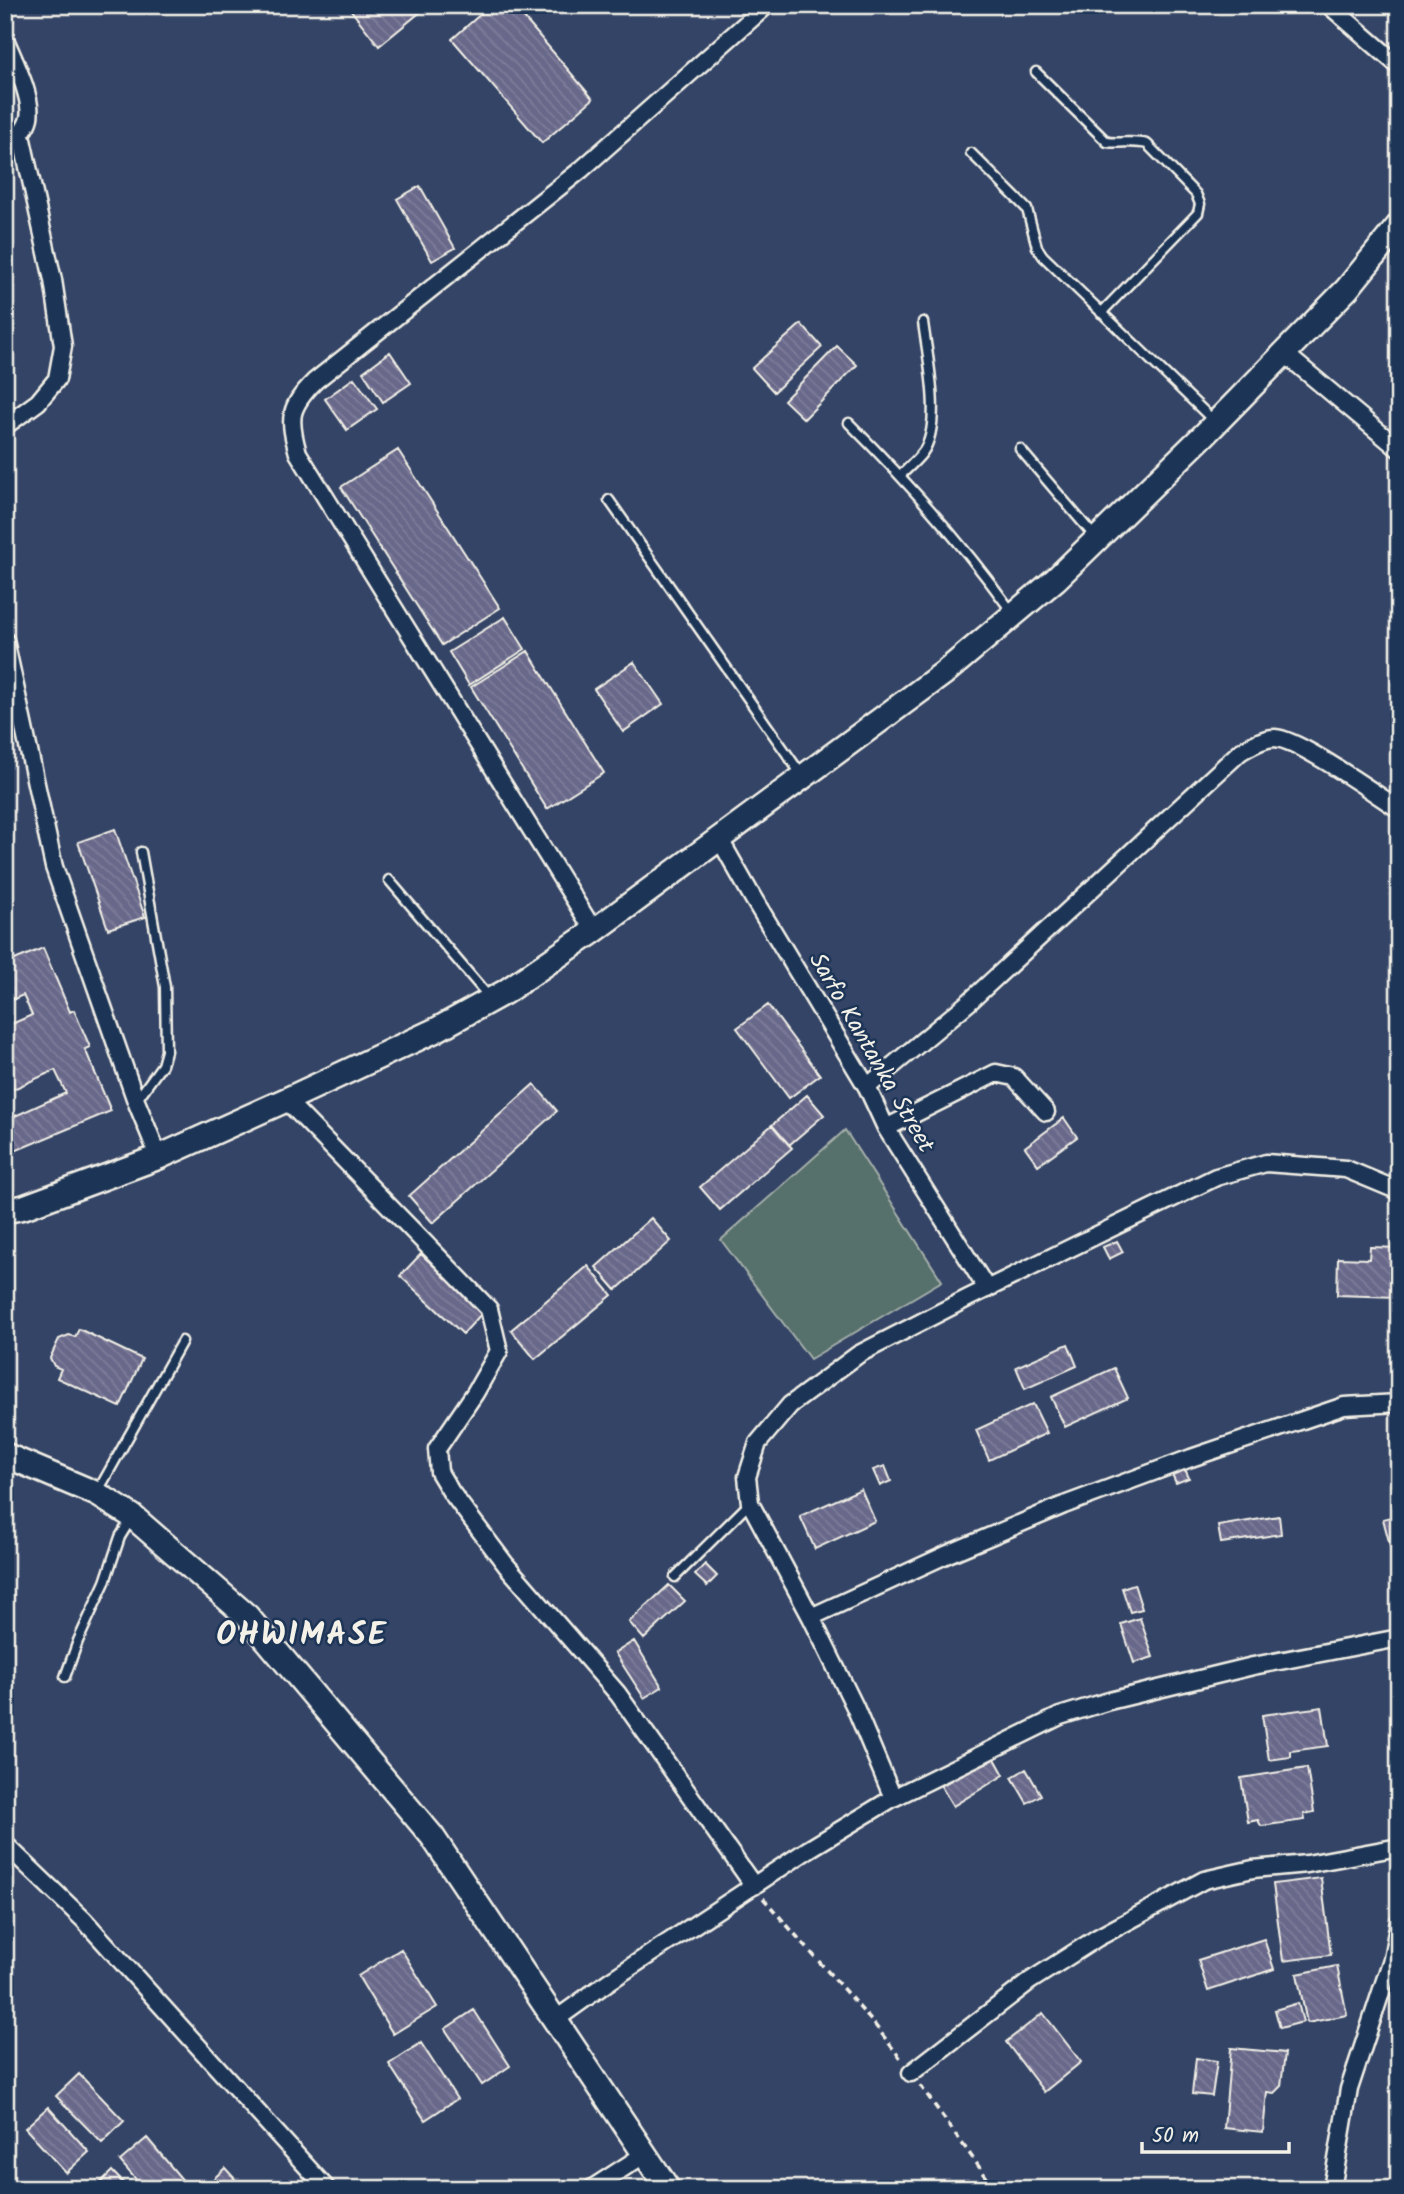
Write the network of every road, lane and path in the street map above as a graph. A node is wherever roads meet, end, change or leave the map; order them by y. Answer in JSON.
{"nodes":[{"id":1,"x":766,"y":5,"type":"edge"},
{"id":2,"x":1329,"y":5,"type":"edge"},
{"id":3,"x":5,"y":39,"type":"edge"},
{"id":4,"x":1399,"y":66,"type":"edge"},
{"id":5,"x":1036,"y":72,"type":"dead end"},
{"id":6,"x":21,"y":135,"type":"junction"},
{"id":7,"x":5,"y":147,"type":"edge"},
{"id":8,"x":971,"y":153,"type":"dead end"},
{"id":9,"x":1399,"y":225,"type":"edge"},
{"id":10,"x":1101,"y":313,"type":"junction"},
{"id":11,"x":923,"y":322,"type":"dead end"},
{"id":12,"x":1284,"y":353,"type":"junction"},
{"id":13,"x":849,"y":423,"type":"dead end"},
{"id":14,"x":1216,"y":423,"type":"junction"},
{"id":15,"x":5,"y":426,"type":"edge"},
{"id":16,"x":1020,"y":449,"type":"dead end"},
{"id":17,"x":1399,"y":449,"type":"edge"},
{"id":18,"x":900,"y":476,"type":"junction"},
{"id":19,"x":609,"y":500,"type":"dead end"},
{"id":20,"x":1097,"y":539,"type":"junction"},
{"id":21,"x":1014,"y":615,"type":"junction"},
{"id":22,"x":5,"y":640,"type":"edge"},
{"id":23,"x":803,"y":777,"type":"junction"},
{"id":24,"x":1399,"y":809,"type":"edge"},
{"id":25,"x":719,"y":838,"type":"junction"},
{"id":26,"x":141,"y":852,"type":"dead end"},
{"id":27,"x":389,"y":880,"type":"dead end"},
{"id":28,"x":594,"y":931,"type":"junction"},
{"id":29,"x":491,"y":1000,"type":"junction"},
{"id":30,"x":867,"y":1087,"type":"junction"},
{"id":31,"x":286,"y":1100,"type":"junction"},
{"id":32,"x":136,"y":1101,"type":"junction"},
{"id":33,"x":1046,"y":1112,"type":"dead end"},
{"id":34,"x":886,"y":1128,"type":"junction"},
{"id":35,"x":159,"y":1157,"type":"junction"},
{"id":36,"x":1399,"y":1191,"type":"edge"},
{"id":37,"x":5,"y":1211,"type":"edge"},
{"id":38,"x":987,"y":1289,"type":"junction"},
{"id":39,"x":182,"y":1341,"type":"dead end"},
{"id":40,"x":1399,"y":1403,"type":"edge"},
{"id":41,"x":5,"y":1455,"type":"edge"},
{"id":42,"x":97,"y":1494,"type":"junction"},
{"id":43,"x":750,"y":1503,"type":"junction"},
{"id":44,"x":132,"y":1516,"type":"junction"},
{"id":45,"x":675,"y":1577,"type":"dead end"},
{"id":46,"x":811,"y":1617,"type":"junction"},
{"id":47,"x":1399,"y":1639,"type":"edge"},
{"id":48,"x":65,"y":1677,"type":"dead end"},
{"id":49,"x":893,"y":1798,"type":"junction"},
{"id":50,"x":5,"y":1844,"type":"edge"},
{"id":51,"x":1399,"y":1847,"type":"edge"},
{"id":52,"x":754,"y":1886,"type":"junction"},
{"id":53,"x":1399,"y":1921,"type":"edge"},
{"id":54,"x":555,"y":2020,"type":"junction"},
{"id":55,"x":911,"y":2073,"type":"junction"},
{"id":56,"x":645,"y":2154,"type":"junction"},
{"id":57,"x":327,"y":2189,"type":"edge"},
{"id":58,"x":591,"y":2189,"type":"edge"},
{"id":59,"x":668,"y":2189,"type":"edge"},
{"id":60,"x":995,"y":2189,"type":"edge"},
{"id":61,"x":1332,"y":2189,"type":"edge"}],
"edges":[{"from":1,"to":28,"type":"street"},
{"from":2,"to":4,"type":"street"},
{"from":3,"to":6,"type":"street"},
{"from":5,"to":10,"type":"lane"},
{"from":6,"to":7,"type":"street"},
{"from":6,"to":15,"type":"street"},
{"from":8,"to":10,"type":"lane"},
{"from":9,"to":12,"type":"street"},
{"from":10,"to":14,"type":"lane"},
{"from":11,"to":18,"type":"lane"},
{"from":12,"to":14,"type":"street"},
{"from":12,"to":17,"type":"street"},
{"from":13,"to":18,"type":"lane"},
{"from":14,"to":20,"type":"street"},
{"from":16,"to":20,"type":"lane"},
{"from":18,"to":21,"type":"lane"},
{"from":19,"to":23,"type":"lane"},
{"from":20,"to":21,"type":"street"},
{"from":21,"to":23,"type":"street"},
{"from":22,"to":32,"type":"street"},
{"from":23,"to":25,"type":"street"},
{"from":24,"to":30,"type":"street"},
{"from":25,"to":28,"type":"street"},
{"from":25,"to":30,"type":"street","name":"Sarfo Kantanka Street"},
{"from":26,"to":32,"type":"lane"},
{"from":27,"to":29,"type":"lane"},
{"from":28,"to":29,"type":"street"},
{"from":29,"to":31,"type":"street"},
{"from":30,"to":34,"type":"street","name":"Sarfo Kantanka Street"},
{"from":31,"to":35,"type":"street"},
{"from":31,"to":52,"type":"street"},
{"from":32,"to":35,"type":"street"},
{"from":33,"to":34,"type":"street"},
{"from":34,"to":38,"type":"street","name":"Sarfo Kantanka Street"},
{"from":35,"to":37,"type":"street"},
{"from":36,"to":38,"type":"street"},
{"from":38,"to":43,"type":"street"},
{"from":39,"to":42,"type":"lane"},
{"from":40,"to":46,"type":"street"},
{"from":41,"to":42,"type":"street"},
{"from":42,"to":44,"type":"street"},
{"from":43,"to":45,"type":"lane"},
{"from":43,"to":46,"type":"street"},
{"from":44,"to":48,"type":"lane"},
{"from":44,"to":54,"type":"street"},
{"from":46,"to":49,"type":"street"},
{"from":47,"to":49,"type":"street"},
{"from":49,"to":52,"type":"street"},
{"from":50,"to":57,"type":"street"},
{"from":51,"to":55,"type":"street"},
{"from":52,"to":54,"type":"street"},
{"from":52,"to":55,"type":"path"},
{"from":53,"to":61,"type":"street"},
{"from":54,"to":56,"type":"street"},
{"from":55,"to":60,"type":"path"},
{"from":56,"to":58,"type":"street"},
{"from":56,"to":59,"type":"street"}]}
